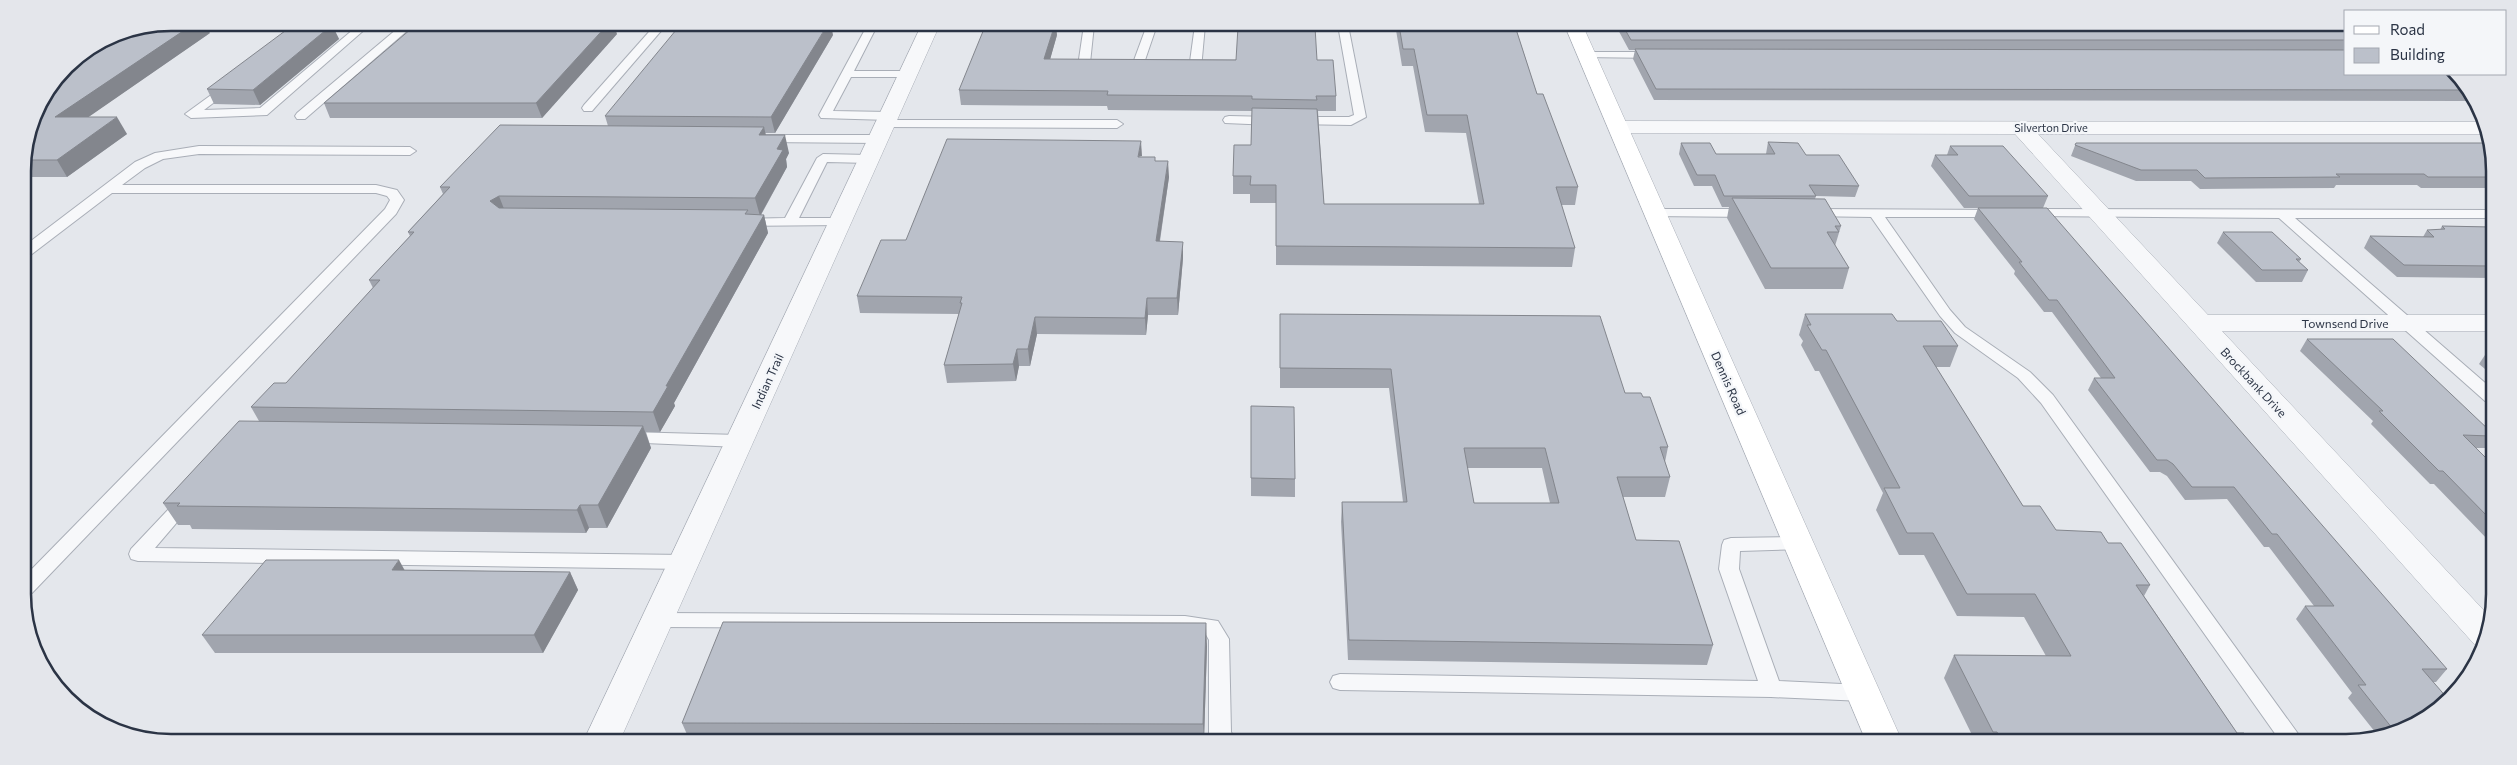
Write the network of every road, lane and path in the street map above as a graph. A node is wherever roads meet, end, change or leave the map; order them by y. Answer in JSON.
{"nodes":[{"id":1,"x":1344,"y":31,"type":"edge"},
{"id":2,"x":1576,"y":31,"type":"edge"},
{"id":3,"x":357,"y":32,"type":"edge"},
{"id":4,"x":400,"y":32,"type":"edge"},
{"id":5,"x":655,"y":32,"type":"edge"},
{"id":6,"x":869,"y":32,"type":"edge"},
{"id":7,"x":927,"y":32,"type":"edge"},
{"id":8,"x":1088,"y":32,"type":"edge"},
{"id":9,"x":1150,"y":32,"type":"edge"},
{"id":10,"x":1199,"y":32,"type":"edge"},
{"id":11,"x":1586,"y":55,"type":"junction"},
{"id":12,"x":1666,"y":55,"type":"edge"},
{"id":13,"x":1195,"y":69,"type":"edge"},
{"id":14,"x":849,"y":74,"type":"junction"},
{"id":15,"x":908,"y":74,"type":"junction"},
{"id":16,"x":237,"y":80,"type":"edge"},
{"id":17,"x":588,"y":108,"type":"dead end"},
{"id":18,"x":301,"y":116,"type":"dead end"},
{"id":19,"x":1229,"y":120,"type":"dead end"},
{"id":20,"x":1118,"y":124,"type":"dead end"},
{"id":21,"x":1618,"y":127,"type":"junction"},
{"id":22,"x":2020,"y":127,"type":"junction"},
{"id":23,"x":2478,"y":128,"type":"edge"},
{"id":24,"x":880,"y":134,"type":"junction"},
{"id":25,"x":751,"y":139,"type":"edge"},
{"id":26,"x":410,"y":151,"type":"dead end"},
{"id":27,"x":109,"y":189,"type":"junction"},
{"id":28,"x":1655,"y":213,"type":"junction"},
{"id":29,"x":1760,"y":213,"type":"edge"},
{"id":30,"x":1799,"y":213,"type":"edge"},
{"id":31,"x":1875,"y":213,"type":"junction"},
{"id":32,"x":2099,"y":213,"type":"junction"},
{"id":33,"x":2283,"y":214,"type":"junction"},
{"id":34,"x":2486,"y":214,"type":"edge"},
{"id":35,"x":790,"y":222,"type":"junction"},
{"id":36,"x":839,"y":222,"type":"junction"},
{"id":37,"x":731,"y":223,"type":"edge"},
{"id":38,"x":32,"y":247,"type":"edge"},
{"id":39,"x":2199,"y":323,"type":"junction"},
{"id":40,"x":2406,"y":323,"type":"junction"},
{"id":41,"x":2486,"y":323,"type":"edge"},
{"id":42,"x":2486,"y":393,"type":"edge"},
{"id":43,"x":614,"y":438,"type":"edge"},
{"id":44,"x":739,"y":441,"type":"junction"},
{"id":45,"x":202,"y":484,"type":"edge"},
{"id":46,"x":1799,"y":544,"type":"junction"},
{"id":47,"x":685,"y":562,"type":"junction"},
{"id":48,"x":31,"y":582,"type":"edge"},
{"id":49,"x":658,"y":620,"type":"junction"},
{"id":50,"x":2481,"y":629,"type":"edge"},
{"id":51,"x":1340,"y":682,"type":"dead end"},
{"id":52,"x":1771,"y":689,"type":"junction"},
{"id":53,"x":1863,"y":692,"type":"junction"},
{"id":54,"x":1881,"y":733,"type":"edge"},
{"id":55,"x":2288,"y":733,"type":"edge"},
{"id":56,"x":606,"y":734,"type":"edge"},
{"id":57,"x":1220,"y":734,"type":"edge"}],
"edges":[{"from":1,"to":19,"type":"lane"},
{"from":2,"to":11,"type":"street","name":"Dennis Road"},
{"from":3,"to":16,"type":"lane"},
{"from":4,"to":18,"type":"lane"},
{"from":5,"to":17,"type":"lane"},
{"from":6,"to":14,"type":"lane"},
{"from":7,"to":15,"type":"street","name":"Indian Trail"},
{"from":8,"to":9,"type":"lane"},
{"from":10,"to":13,"type":"lane"},
{"from":11,"to":12,"type":"lane"},
{"from":11,"to":21,"type":"street","name":"Dennis Road"},
{"from":14,"to":15,"type":"lane"},
{"from":14,"to":24,"type":"lane"},
{"from":15,"to":24,"type":"street","name":"Indian Trail"},
{"from":20,"to":24,"type":"lane"},
{"from":21,"to":22,"type":"street","name":"Silverton Drive"},
{"from":21,"to":28,"type":"street","name":"Dennis Road"},
{"from":22,"to":23,"type":"street","name":"Silverton Drive"},
{"from":22,"to":32,"type":"street","name":"Brockbank Drive"},
{"from":24,"to":25,"type":"lane"},
{"from":24,"to":35,"type":"lane"},
{"from":24,"to":36,"type":"street","name":"Indian Trail"},
{"from":26,"to":27,"type":"lane"},
{"from":27,"to":38,"type":"lane"},
{"from":27,"to":48,"type":"lane"},
{"from":28,"to":29,"type":"lane"},
{"from":28,"to":46,"type":"street","name":"Dennis Road"},
{"from":30,"to":31,"type":"lane"},
{"from":31,"to":32,"type":"lane"},
{"from":31,"to":55,"type":"lane"},
{"from":32,"to":33,"type":"lane"},
{"from":32,"to":39,"type":"street","name":"Brockbank Drive"},
{"from":33,"to":34,"type":"lane"},
{"from":33,"to":40,"type":"lane"},
{"from":35,"to":36,"type":"lane"},
{"from":35,"to":37,"type":"lane"},
{"from":36,"to":44,"type":"street","name":"Indian Trail"},
{"from":39,"to":40,"type":"street","name":"Townsend Drive"},
{"from":39,"to":50,"type":"street","name":"Brockbank Drive"},
{"from":40,"to":41,"type":"street","name":"Townsend Drive"},
{"from":40,"to":42,"type":"lane"},
{"from":43,"to":44,"type":"lane"},
{"from":44,"to":47,"type":"street","name":"Indian Trail"},
{"from":45,"to":47,"type":"lane"},
{"from":46,"to":52,"type":"lane"},
{"from":46,"to":53,"type":"street","name":"Dennis Road"},
{"from":47,"to":49,"type":"street","name":"Indian Trail"},
{"from":49,"to":56,"type":"street","name":"Indian Trail"},
{"from":49,"to":57,"type":"lane"},
{"from":51,"to":52,"type":"lane"},
{"from":52,"to":53,"type":"lane"},
{"from":53,"to":54,"type":"street","name":"Dennis Road"}]}
